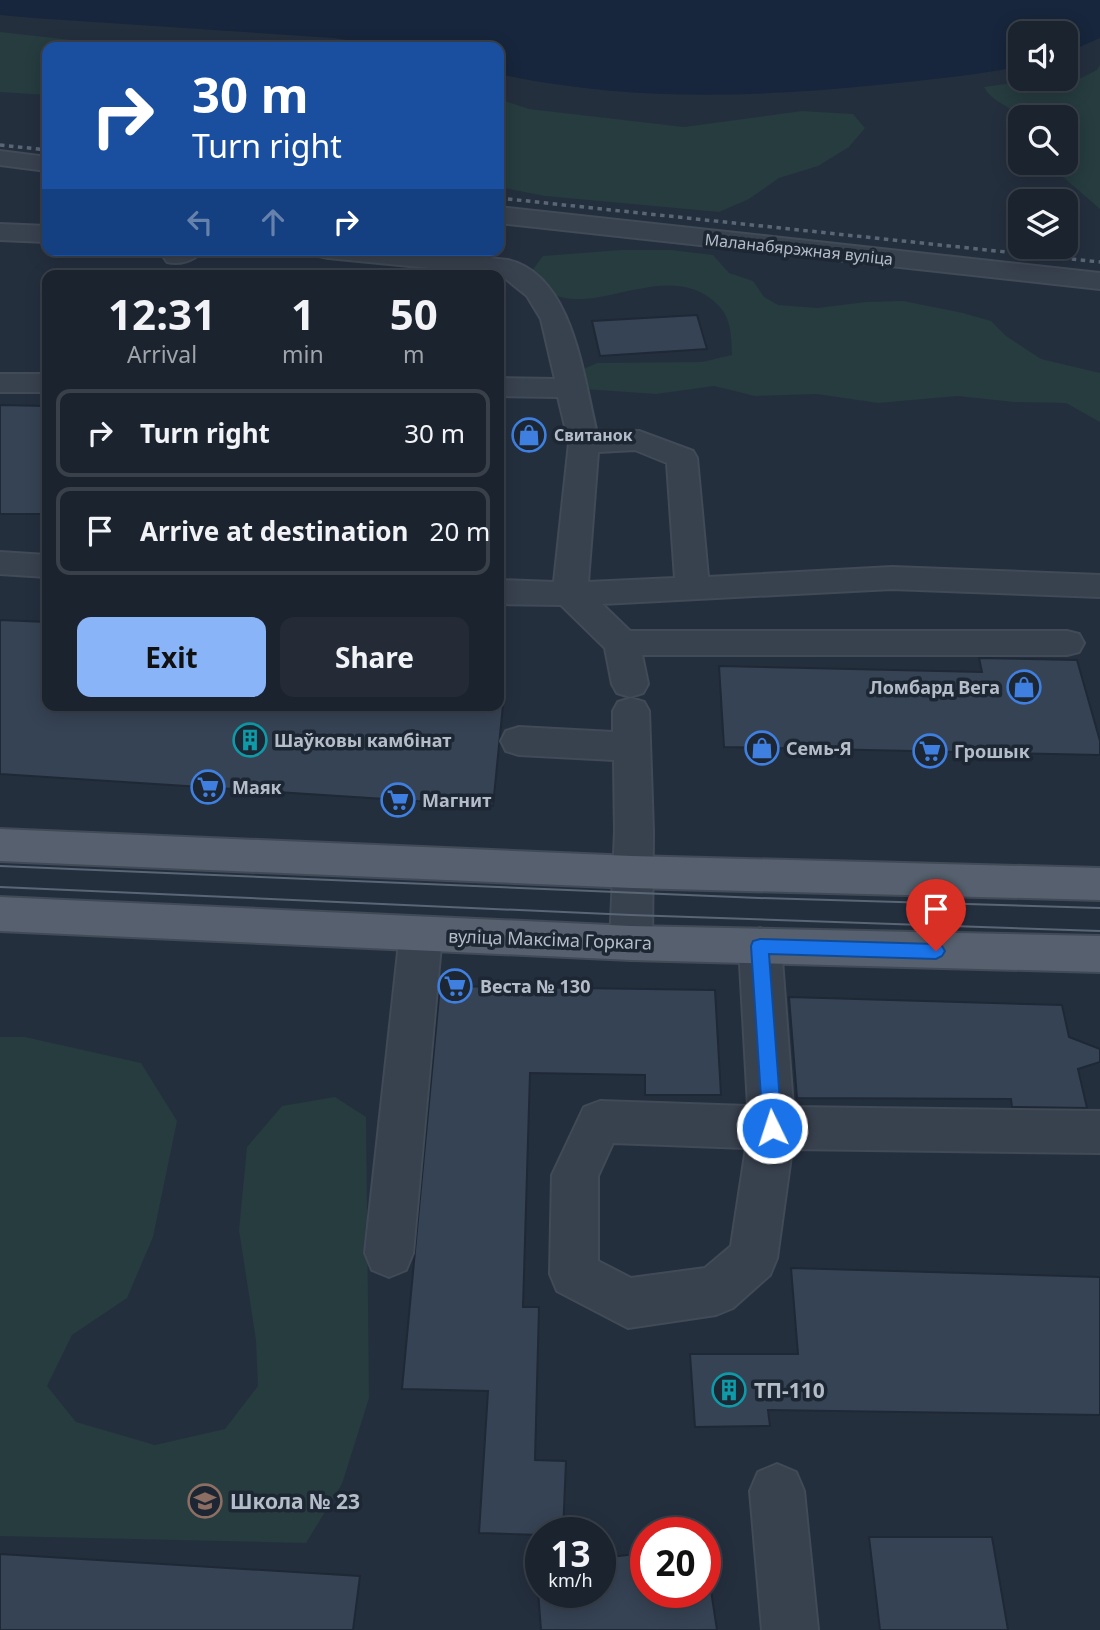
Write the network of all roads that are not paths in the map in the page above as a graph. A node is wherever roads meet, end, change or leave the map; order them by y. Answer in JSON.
{"nodes":[{"id":1,"x":0,"y":158,"type":"edge"},
{"id":2,"x":42,"y":163,"type":"edge"},
{"id":3,"x":504,"y":216,"type":"edge"},
{"id":4,"x":0,"y":232,"type":"edge"},
{"id":5,"x":42,"y":234,"type":"edge"},
{"id":6,"x":388,"y":256,"type":"edge"},
{"id":7,"x":1100,"y":281,"type":"edge"},
{"id":8,"x":0,"y":383,"type":"edge"},
{"id":9,"x":42,"y":383,"type":"edge"},
{"id":10,"x":504,"y":387,"type":"edge"},
{"id":11,"x":571,"y":388,"type":"junction"},
{"id":12,"x":584,"y":443,"type":"junction"},
{"id":13,"x":0,"y":563,"type":"edge"},
{"id":14,"x":42,"y":566,"type":"edge"},
{"id":15,"x":1100,"y":586,"type":"edge"},
{"id":16,"x":692,"y":589,"type":"junction"},
{"id":17,"x":504,"y":592,"type":"edge"},
{"id":18,"x":570,"y":594,"type":"junction"},
{"id":19,"x":622,"y":643,"type":"junction"},
{"id":20,"x":1067,"y":643,"type":"dead end"},
{"id":21,"x":631,"y":714,"type":"junction"},
{"id":22,"x":519,"y":741,"type":"dead end"},
{"id":23,"x":0,"y":845,"type":"edge"},
{"id":24,"x":632,"y":872,"type":"junction"},
{"id":25,"x":1100,"y":884,"type":"edge"},
{"id":26,"x":0,"y":914,"type":"edge"},
{"id":27,"x":421,"y":933,"type":"junction"},
{"id":28,"x":631,"y":943,"type":"junction"},
{"id":29,"x":760,"y":946,"type":"junction"},
{"id":30,"x":1100,"y":954,"type":"edge"},
{"id":31,"x":772,"y":1128,"type":"junction"},
{"id":32,"x":1100,"y":1132,"type":"edge"},
{"id":33,"x":390,"y":1253,"type":"dead end"},
{"id":34,"x":776,"y":1492,"type":"dead end"},
{"id":35,"x":790,"y":1630,"type":"edge"}],
"edges":[{"from":1,"to":2,"type":"street"},
{"from":3,"to":7,"type":"street","name":"Маланабярэжная вуліца"},
{"from":4,"to":5,"type":"street"},
{"from":6,"to":11,"type":"street"},
{"from":8,"to":9,"type":"street"},
{"from":10,"to":11,"type":"street"},
{"from":11,"to":12,"type":"street"},
{"from":12,"to":16,"type":"street"},
{"from":12,"to":18,"type":"street"},
{"from":13,"to":14,"type":"street"},
{"from":15,"to":16,"type":"street"},
{"from":16,"to":18,"type":"street"},
{"from":17,"to":18,"type":"street"},
{"from":18,"to":19,"type":"street"},
{"from":19,"to":20,"type":"street"},
{"from":19,"to":21,"type":"street"},
{"from":21,"to":22,"type":"street"},
{"from":21,"to":24,"type":"street"},
{"from":23,"to":24,"type":"main road"},
{"from":24,"to":25,"type":"main road"},
{"from":24,"to":28,"type":"street"},
{"from":26,"to":27,"type":"main road","name":"вуліца Максіма Горкага"},
{"from":27,"to":28,"type":"main road","name":"вуліца Максіма Горкага"},
{"from":27,"to":33,"type":"street"},
{"from":28,"to":29,"type":"main road","name":"вуліца Максіма Горкага"},
{"from":29,"to":30,"type":"main road","name":"вуліца Максіма Горкага"},
{"from":29,"to":31,"type":"street"},
{"from":31,"to":31,"type":"street"},
{"from":31,"to":32,"type":"street"},
{"from":34,"to":35,"type":"street"}]}
